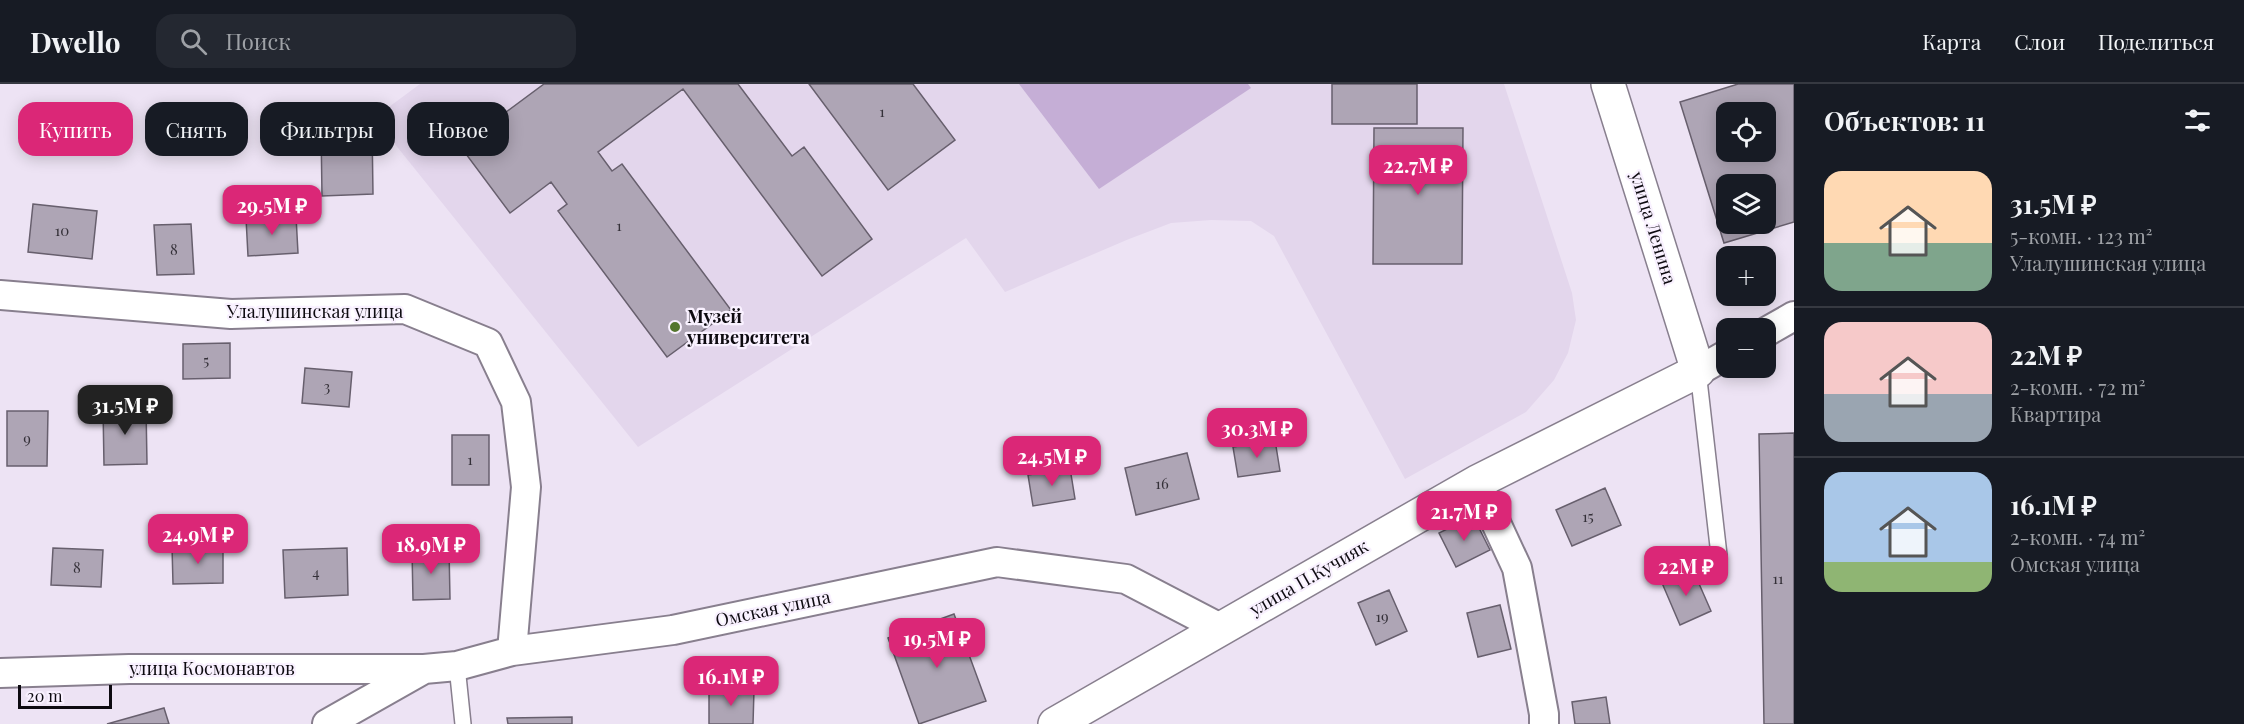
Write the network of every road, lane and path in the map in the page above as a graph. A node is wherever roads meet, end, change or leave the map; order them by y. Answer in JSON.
{"nodes":[{"id":1,"x":1608,"y":84,"type":"edge"},
{"id":2,"x":0,"y":295,"type":"edge"},
{"id":3,"x":1794,"y":316,"type":"edge"},
{"id":4,"x":1776,"y":326,"type":"edge"},
{"id":5,"x":1716,"y":361,"type":"edge"},
{"id":6,"x":1698,"y":371,"type":"junction"},
{"id":7,"x":1477,"y":482,"type":"junction"},
{"id":8,"x":1719,"y":555,"type":"dead end"},
{"id":9,"x":1222,"y":629,"type":"junction"},
{"id":10,"x":512,"y":651,"type":"junction"},
{"id":11,"x":457,"y":666,"type":"junction"},
{"id":12,"x":424,"y":669,"type":"junction"},
{"id":13,"x":0,"y":673,"type":"edge"},
{"id":14,"x":327,"y":724,"type":"edge"},
{"id":15,"x":463,"y":724,"type":"edge"},
{"id":16,"x":1055,"y":724,"type":"edge"},
{"id":17,"x":1544,"y":724,"type":"edge"}],
"edges":[{"from":1,"to":6,"type":"street","name":"улица Ленина"},
{"from":2,"to":10,"type":"street","name":"Улалушинская улица"},
{"from":3,"to":4,"type":"street"},
{"from":5,"to":6,"type":"street","name":"улица П.Кучияк"},
{"from":6,"to":7,"type":"street","name":"улица П.Кучияк"},
{"from":6,"to":8,"type":"lane"},
{"from":7,"to":9,"type":"street","name":"улица П.Кучияк"},
{"from":7,"to":17,"type":"street"},
{"from":9,"to":10,"type":"street","name":"Омская улица"},
{"from":9,"to":16,"type":"street","name":"улица П.Кучияк"},
{"from":10,"to":11,"type":"street","name":"Омская улица"},
{"from":11,"to":12,"type":"street","name":"Омская улица"},
{"from":11,"to":15,"type":"lane"},
{"from":12,"to":13,"type":"street","name":"улица Космонавтов"},
{"from":12,"to":14,"type":"street","name":"Омская улица"}]}
